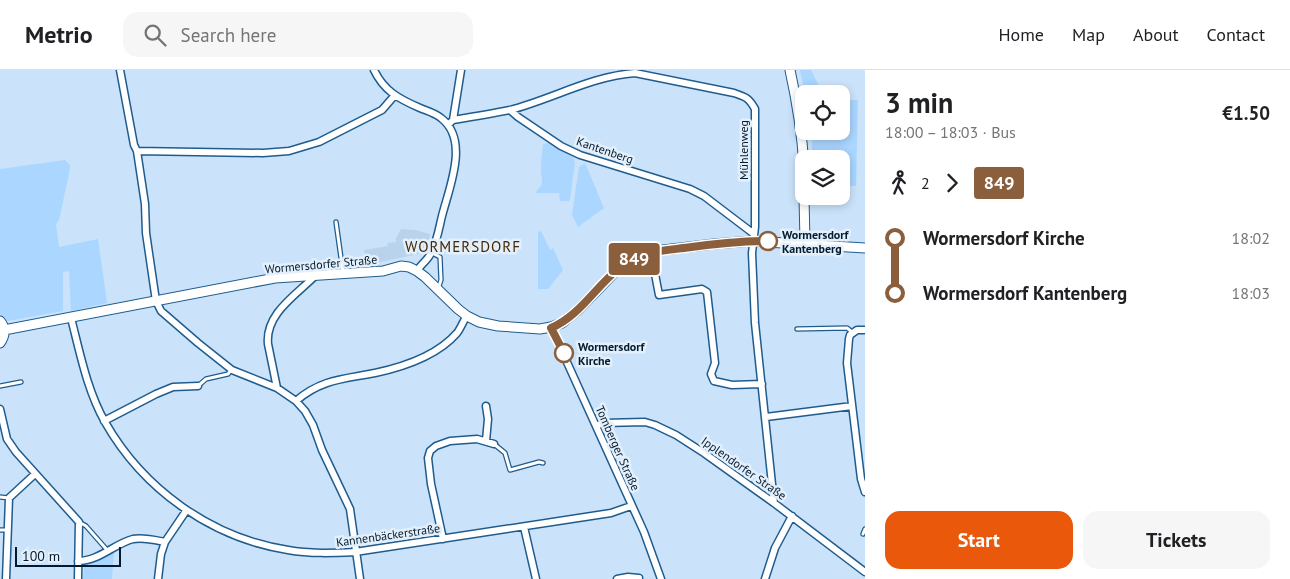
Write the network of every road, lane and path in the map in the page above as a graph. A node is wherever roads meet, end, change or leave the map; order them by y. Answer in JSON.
{"nodes":[{"id":1,"x":120,"y":70,"type":"edge"},
{"id":2,"x":374,"y":70,"type":"edge"},
{"id":3,"x":460,"y":70,"type":"edge"},
{"id":4,"x":790,"y":70,"type":"edge"},
{"id":5,"x":395,"y":95,"type":"junction"},
{"id":6,"x":510,"y":110,"type":"junction"},
{"id":7,"x":450,"y":123,"type":"junction"},
{"id":8,"x":803,"y":150,"type":"edge"},
{"id":9,"x":137,"y":151,"type":"junction"},
{"id":10,"x":804,"y":205,"type":"edge"},
{"id":11,"x":336,"y":222,"type":"dead end"},
{"id":12,"x":753,"y":237,"type":"junction"},
{"id":13,"x":805,"y":243,"type":"junction"},
{"id":14,"x":865,"y":248,"type":"edge"},
{"id":15,"x":432,"y":252,"type":"junction"},
{"id":16,"x":646,"y":254,"type":"junction"},
{"id":17,"x":417,"y":270,"type":"junction"},
{"id":18,"x":344,"y":275,"type":"junction"},
{"id":19,"x":315,"y":276,"type":"junction"},
{"id":20,"x":439,"y":286,"type":"dead end"},
{"id":21,"x":156,"y":301,"type":"junction"},
{"id":22,"x":467,"y":316,"type":"junction"},
{"id":23,"x":71,"y":318,"type":"junction"},
{"id":24,"x":0,"y":321,"type":"edge"},
{"id":25,"x":551,"y":328,"type":"junction"},
{"id":26,"x":797,"y":329,"type":"dead end"},
{"id":27,"x":4,"y":330,"type":"junction"},
{"id":28,"x":865,"y":330,"type":"edge"},
{"id":29,"x":852,"y":333,"type":"junction"},
{"id":30,"x":0,"y":343,"type":"edge"},
{"id":31,"x":232,"y":370,"type":"junction"},
{"id":32,"x":21,"y":382,"type":"dead end"},
{"id":33,"x":762,"y":384,"type":"junction"},
{"id":34,"x":0,"y":386,"type":"edge"},
{"id":35,"x":198,"y":386,"type":"joint"},
{"id":36,"x":277,"y":388,"type":"junction"},
{"id":37,"x":296,"y":401,"type":"junction"},
{"id":38,"x":486,"y":406,"type":"dead end"},
{"id":39,"x":852,"y":406,"type":"junction"},
{"id":40,"x":0,"y":410,"type":"edge"},
{"id":41,"x":766,"y":417,"type":"junction"},
{"id":42,"x":104,"y":421,"type":"junction"},
{"id":43,"x":1,"y":422,"type":"edge"},
{"id":44,"x":596,"y":426,"type":"junction"},
{"id":45,"x":486,"y":441,"type":"junction"},
{"id":46,"x":494,"y":444,"type":"joint"},
{"id":47,"x":543,"y":462,"type":"dead end"},
{"id":48,"x":35,"y":474,"type":"junction"},
{"id":49,"x":865,"y":492,"type":"edge"},
{"id":50,"x":0,"y":497,"type":"edge"},
{"id":51,"x":9,"y":498,"type":"junction"},
{"id":52,"x":774,"y":503,"type":"junction"},
{"id":53,"x":632,"y":506,"type":"junction"},
{"id":54,"x":186,"y":511,"type":"junction"},
{"id":55,"x":792,"y":516,"type":"junction"},
{"id":56,"x":79,"y":522,"type":"junction"},
{"id":57,"x":524,"y":527,"type":"junction"},
{"id":58,"x":0,"y":530,"type":"edge"},
{"id":59,"x":8,"y":530,"type":"junction"},
{"id":60,"x":443,"y":539,"type":"junction"},
{"id":61,"x":165,"y":542,"type":"junction"},
{"id":62,"x":108,"y":551,"type":"junction"},
{"id":63,"x":356,"y":552,"type":"junction"},
{"id":64,"x":78,"y":561,"type":"junction"},
{"id":65,"x":3,"y":564,"type":"edge"},
{"id":66,"x":865,"y":572,"type":"edge"},
{"id":67,"x":639,"y":578,"type":"dead end"},
{"id":68,"x":6,"y":579,"type":"edge"},
{"id":69,"x":78,"y":579,"type":"edge"},
{"id":70,"x":158,"y":579,"type":"edge"},
{"id":71,"x":360,"y":579,"type":"edge"},
{"id":72,"x":536,"y":579,"type":"edge"},
{"id":73,"x":617,"y":579,"type":"edge"},
{"id":74,"x":661,"y":579,"type":"edge"},
{"id":75,"x":765,"y":579,"type":"edge"}],
"edges":[{"from":1,"to":9,"type":"street"},
{"from":2,"to":5,"type":"street"},
{"from":3,"to":7,"type":"street"},
{"from":4,"to":8,"type":"main road"},
{"from":5,"to":7,"type":"street"},
{"from":5,"to":9,"type":"street"},
{"from":6,"to":7,"type":"street"},
{"from":6,"to":12,"type":"street","name":"Kantenberg"},
{"from":6,"to":12,"type":"street","name":"Mühlenweg"},
{"from":7,"to":15,"type":"street"},
{"from":9,"to":21,"type":"street"},
{"from":10,"to":13,"type":"main road"},
{"from":11,"to":18,"type":"lane"},
{"from":12,"to":13,"type":"main road"},
{"from":12,"to":16,"type":"main road"},
{"from":12,"to":33,"type":"street","name":"Mühlenweg"},
{"from":13,"to":14,"type":"main road"},
{"from":15,"to":17,"type":"street"},
{"from":15,"to":20,"type":"lane"},
{"from":16,"to":25,"type":"main road"},
{"from":16,"to":33,"type":"street"},
{"from":17,"to":18,"type":"main road","name":"Wormersdorfer Straße"},
{"from":17,"to":22,"type":"main road"},
{"from":18,"to":19,"type":"main road","name":"Wormersdorfer Straße"},
{"from":19,"to":21,"type":"main road","name":"Wormersdorfer Straße"},
{"from":19,"to":36,"type":"street"},
{"from":21,"to":23,"type":"main road","name":"Wormersdorfer Straße"},
{"from":21,"to":31,"type":"street"},
{"from":22,"to":25,"type":"main road"},
{"from":22,"to":37,"type":"street"},
{"from":23,"to":27,"type":"main road","name":"Wormersdorfer Straße"},
{"from":23,"to":42,"type":"street","name":"Kannenbäckerstraße"},
{"from":24,"to":27,"type":"main road"},
{"from":25,"to":44,"type":"street","name":"Tomberger Straße"},
{"from":26,"to":29,"type":"lane"},
{"from":27,"to":30,"type":"main road"},
{"from":28,"to":29,"type":"street"},
{"from":29,"to":39,"type":"street"},
{"from":31,"to":35,"type":"lane"},
{"from":31,"to":36,"type":"street"},
{"from":32,"to":34,"type":"lane"},
{"from":33,"to":41,"type":"street","name":"Mühlenweg"},
{"from":35,"to":42,"type":"street"},
{"from":36,"to":37,"type":"street"},
{"from":37,"to":63,"type":"street"},
{"from":38,"to":45,"type":"street"},
{"from":39,"to":41,"type":"street"},
{"from":39,"to":49,"type":"street"},
{"from":40,"to":43,"type":"street"},
{"from":41,"to":52,"type":"street","name":"Mühlenweg"},
{"from":42,"to":54,"type":"street","name":"Kannenbäckerstraße"},
{"from":43,"to":48,"type":"street"},
{"from":44,"to":52,"type":"street","name":"Ipplendorfer Straße"},
{"from":44,"to":53,"type":"street","name":"Tomberger Straße"},
{"from":45,"to":46,"type":"street"},
{"from":45,"to":60,"type":"street"},
{"from":46,"to":47,"type":"lane"},
{"from":48,"to":51,"type":"street"},
{"from":48,"to":56,"type":"street"},
{"from":50,"to":51,"type":"lane"},
{"from":51,"to":59,"type":"street"},
{"from":52,"to":55,"type":"street","name":"Ipplendorfer Straße"},
{"from":53,"to":57,"type":"street","name":"Kannenbäckerstraße"},
{"from":53,"to":74,"type":"street","name":"Tomberger Straße"},
{"from":54,"to":61,"type":"street"},
{"from":54,"to":63,"type":"street","name":"Kannenbäckerstraße"},
{"from":55,"to":66,"type":"street","name":"Ipplendorfer Straße"},
{"from":55,"to":75,"type":"street"},
{"from":56,"to":62,"type":"lane"},
{"from":56,"to":64,"type":"street"},
{"from":57,"to":60,"type":"street","name":"Kannenbäckerstraße"},
{"from":57,"to":72,"type":"street"},
{"from":58,"to":59,"type":"lane"},
{"from":59,"to":65,"type":"street"},
{"from":60,"to":63,"type":"street","name":"Kannenbäckerstraße"},
{"from":61,"to":62,"type":"street"},
{"from":61,"to":70,"type":"street"},
{"from":62,"to":64,"type":"street"},
{"from":63,"to":71,"type":"street"},
{"from":64,"to":69,"type":"street"},
{"from":65,"to":68,"type":"street"},
{"from":67,"to":73,"type":"street"}]}
